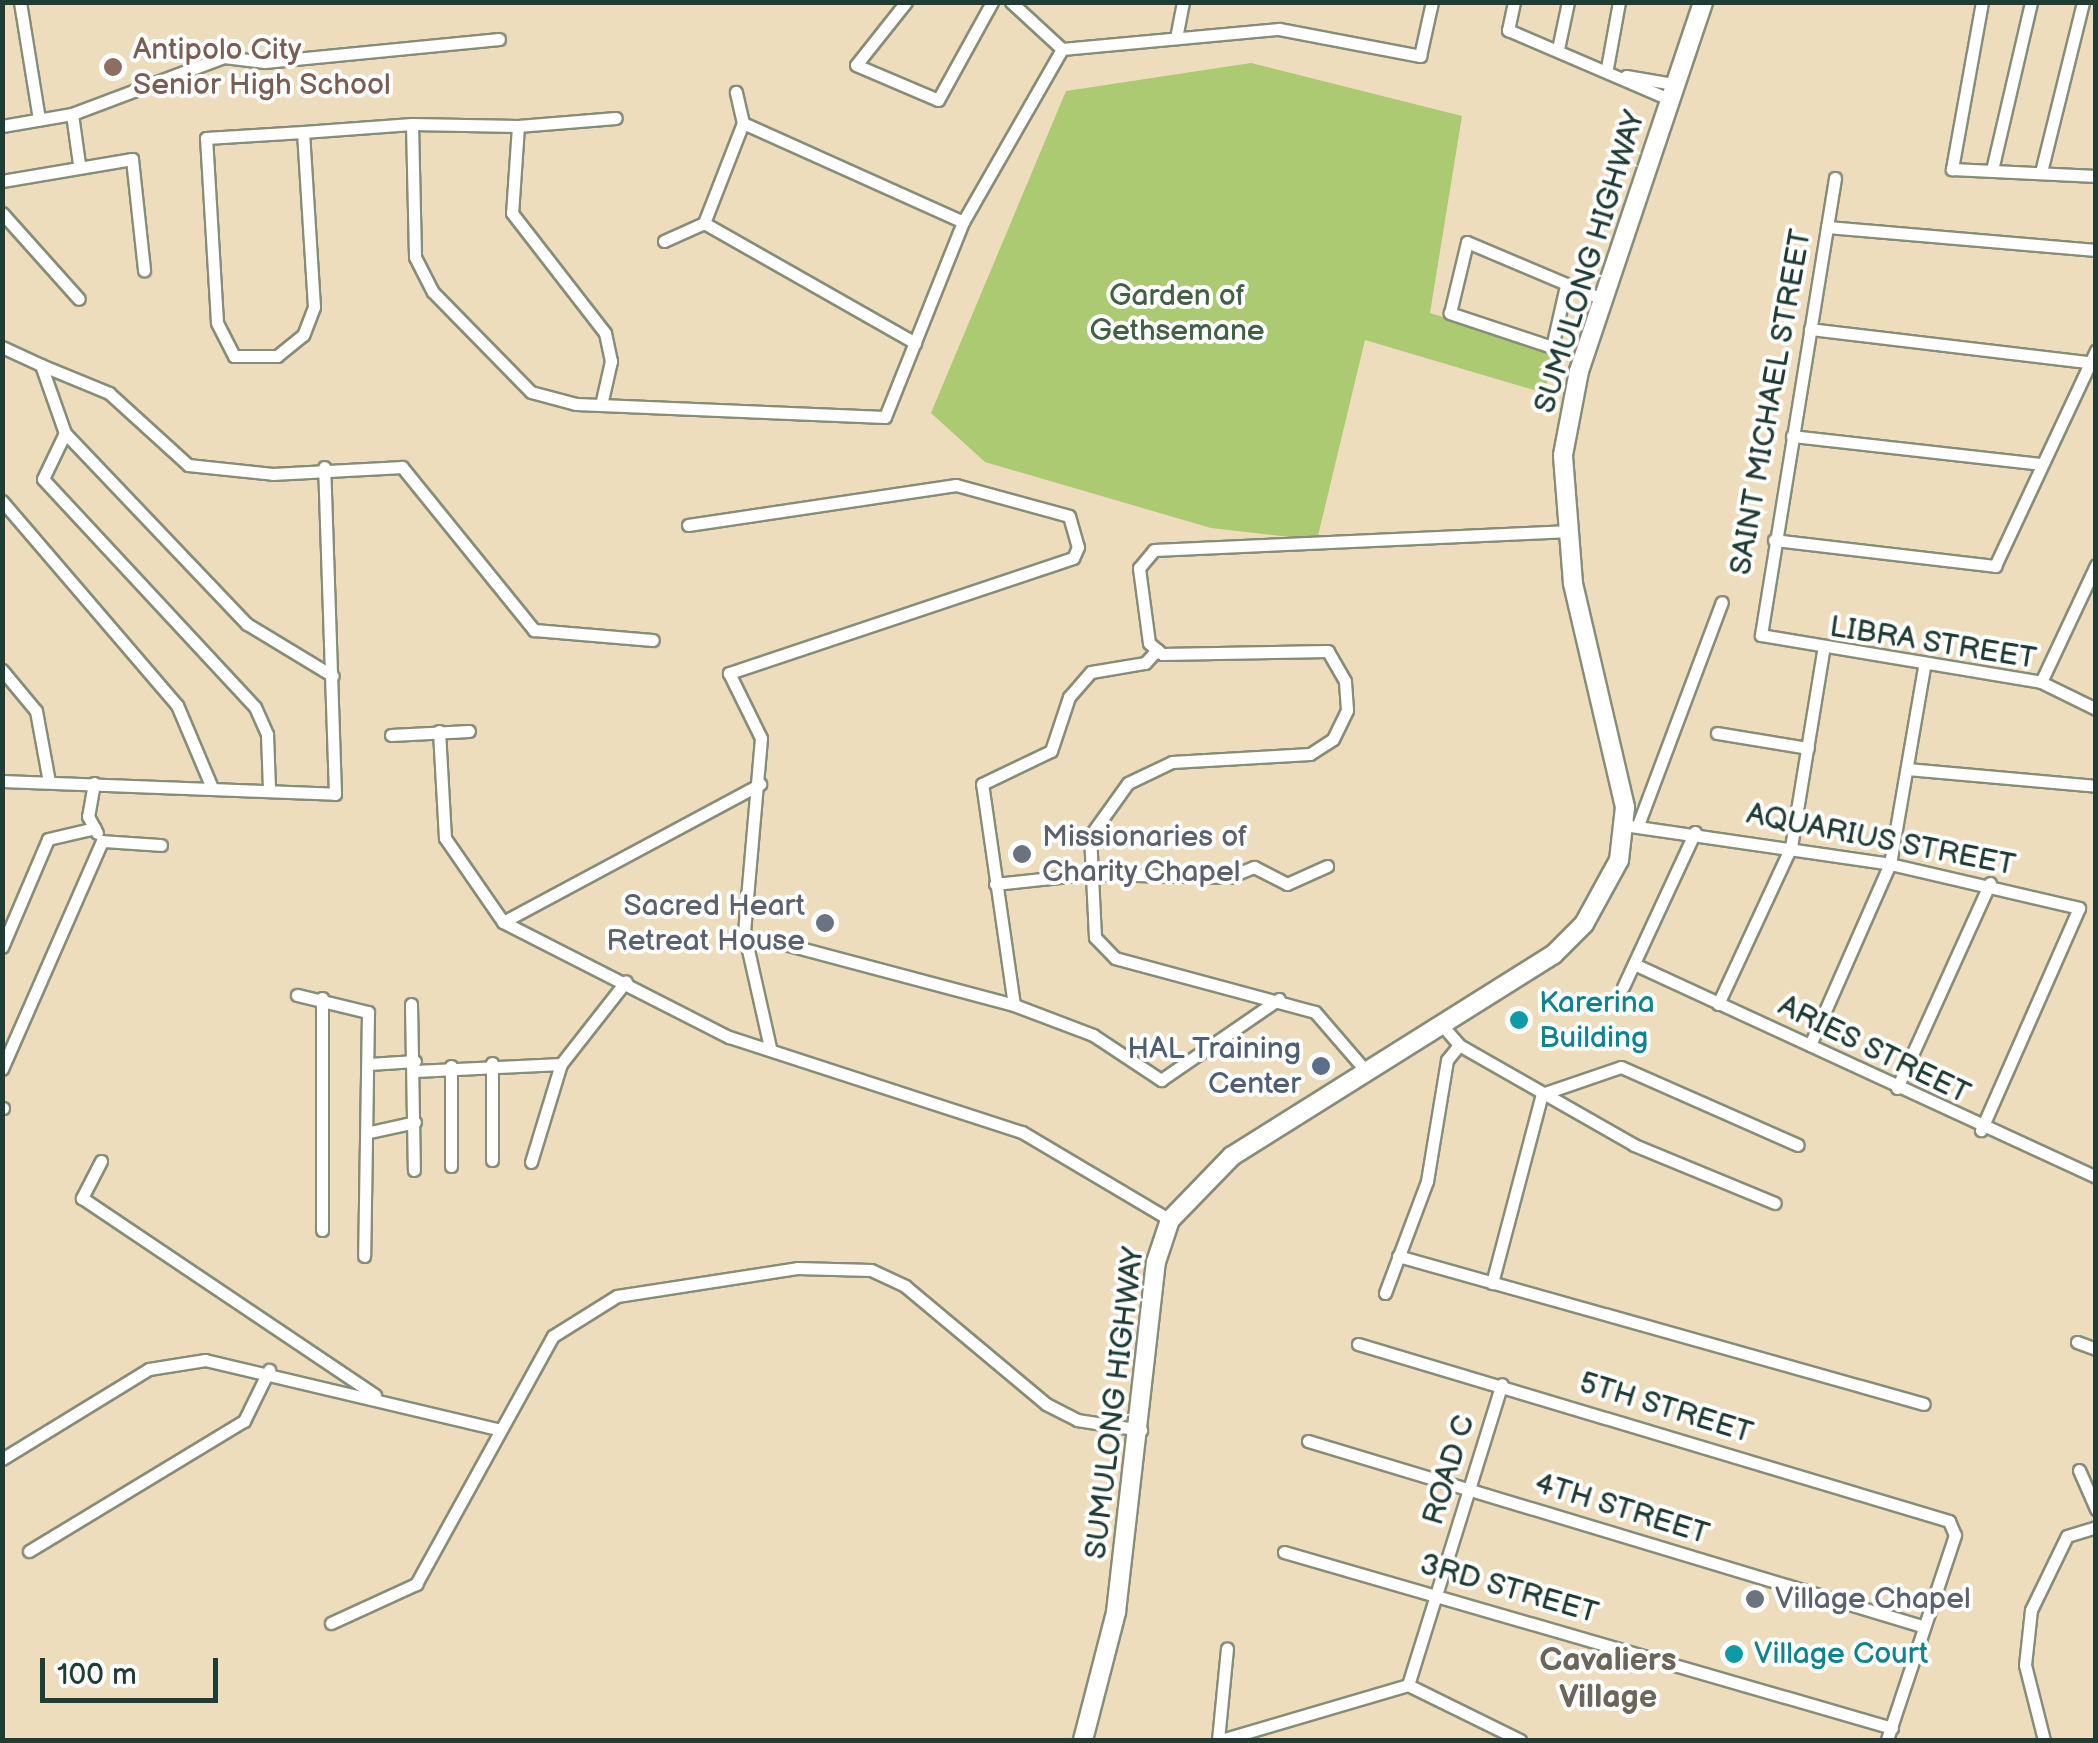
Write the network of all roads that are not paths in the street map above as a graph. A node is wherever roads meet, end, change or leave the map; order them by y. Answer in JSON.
{"nodes":[{"id":1,"x":20,"y":2,"type":"edge"},
{"id":2,"x":906,"y":2,"type":"edge"},
{"id":3,"x":992,"y":2,"type":"edge"},
{"id":4,"x":1011,"y":2,"type":"edge"},
{"id":5,"x":1182,"y":2,"type":"edge"},
{"id":6,"x":1432,"y":2,"type":"edge"},
{"id":7,"x":1514,"y":2,"type":"edge"},
{"id":8,"x":1568,"y":2,"type":"edge"},
{"id":9,"x":1620,"y":2,"type":"edge"},
{"id":10,"x":1703,"y":2,"type":"edge"},
{"id":11,"x":1982,"y":2,"type":"edge"},
{"id":12,"x":2030,"y":2,"type":"edge"},
{"id":13,"x":2083,"y":2,"type":"edge"},
{"id":14,"x":1176,"y":38,"type":"junction"},
{"id":15,"x":498,"y":39,"type":"dead end"},
{"id":16,"x":1062,"y":49,"type":"junction"},
{"id":17,"x":1558,"y":49,"type":"junction"},
{"id":18,"x":1606,"y":68,"type":"junction"},
{"id":19,"x":736,"y":92,"type":"dead end"},
{"id":20,"x":1672,"y":92,"type":"junction"},
{"id":21,"x":72,"y":114,"type":"junction"},
{"id":22,"x":616,"y":118,"type":"dead end"},
{"id":23,"x":39,"y":119,"type":"junction"},
{"id":24,"x":743,"y":123,"type":"junction"},
{"id":25,"x":412,"y":124,"type":"junction"},
{"id":26,"x":2,"y":126,"type":"edge"},
{"id":27,"x":518,"y":126,"type":"junction"},
{"id":28,"x":303,"y":132,"type":"junction"},
{"id":29,"x":78,"y":164,"type":"junction"},
{"id":30,"x":1992,"y":170,"type":"junction"},
{"id":31,"x":2041,"y":172,"type":"junction"},
{"id":32,"x":2096,"y":176,"type":"edge"},
{"id":33,"x":1835,"y":178,"type":"dead end"},
{"id":34,"x":2,"y":182,"type":"edge"},
{"id":35,"x":2,"y":213,"type":"edge"},
{"id":36,"x":963,"y":222,"type":"junction"},
{"id":37,"x":704,"y":223,"type":"junction"},
{"id":38,"x":1827,"y":227,"type":"junction"},
{"id":39,"x":664,"y":241,"type":"dead end"},
{"id":40,"x":2096,"y":250,"type":"edge"},
{"id":41,"x":144,"y":270,"type":"dead end"},
{"id":42,"x":1564,"y":290,"type":"junction"},
{"id":43,"x":79,"y":299,"type":"dead end"},
{"id":44,"x":1602,"y":299,"type":"junction"},
{"id":45,"x":1810,"y":330,"type":"junction"},
{"id":46,"x":915,"y":342,"type":"junction"},
{"id":47,"x":2,"y":346,"type":"edge"},
{"id":48,"x":2094,"y":358,"type":"edge"},
{"id":49,"x":41,"y":365,"type":"junction"},
{"id":50,"x":602,"y":404,"type":"junction"},
{"id":51,"x":66,"y":433,"type":"junction"},
{"id":52,"x":1792,"y":436,"type":"junction"},
{"id":53,"x":2041,"y":464,"type":"junction"},
{"id":54,"x":324,"y":467,"type":"junction"},
{"id":55,"x":2,"y":501,"type":"edge"},
{"id":56,"x":688,"y":525,"type":"dead end"},
{"id":57,"x":1565,"y":530,"type":"junction"},
{"id":58,"x":1774,"y":540,"type":"junction"},
{"id":59,"x":2096,"y":565,"type":"edge"},
{"id":60,"x":1722,"y":602,"type":"dead end"},
{"id":61,"x":1760,"y":634,"type":"joint"},
{"id":62,"x":653,"y":640,"type":"dead end"},
{"id":63,"x":1157,"y":650,"type":"junction"},
{"id":64,"x":1823,"y":651,"type":"junction"},
{"id":65,"x":1924,"y":667,"type":"junction"},
{"id":66,"x":2,"y":670,"type":"edge"},
{"id":67,"x":333,"y":676,"type":"junction"},
{"id":68,"x":2041,"y":682,"type":"junction"},
{"id":69,"x":2096,"y":709,"type":"edge"},
{"id":70,"x":438,"y":731,"type":"junction"},
{"id":71,"x":469,"y":732,"type":"dead end"},
{"id":72,"x":1716,"y":734,"type":"dead end"},
{"id":73,"x":391,"y":735,"type":"dead end"},
{"id":74,"x":1808,"y":748,"type":"junction"},
{"id":75,"x":1907,"y":769,"type":"junction"},
{"id":76,"x":2,"y":780,"type":"edge"},
{"id":77,"x":49,"y":782,"type":"junction"},
{"id":78,"x":94,"y":783,"type":"junction"},
{"id":79,"x":760,"y":784,"type":"junction"},
{"id":80,"x":2096,"y":786,"type":"edge"},
{"id":81,"x":212,"y":788,"type":"junction"},
{"id":82,"x":269,"y":788,"type":"junction"},
{"id":83,"x":1631,"y":825,"type":"junction"},
{"id":84,"x":95,"y":828,"type":"junction"},
{"id":85,"x":1695,"y":832,"type":"junction"},
{"id":86,"x":102,"y":841,"type":"junction"},
{"id":87,"x":160,"y":845,"type":"dead end"},
{"id":88,"x":1791,"y":846,"type":"junction"},
{"id":89,"x":1890,"y":864,"type":"junction"},
{"id":90,"x":1326,"y":866,"type":"dead end"},
{"id":91,"x":1088,"y":874,"type":"junction"},
{"id":92,"x":1990,"y":883,"type":"junction"},
{"id":93,"x":995,"y":884,"type":"junction"},
{"id":94,"x":504,"y":922,"type":"junction"},
{"id":95,"x":785,"y":944,"type":"dead end"},
{"id":96,"x":2,"y":947,"type":"edge"},
{"id":97,"x":1634,"y":964,"type":"junction"},
{"id":98,"x":626,"y":981,"type":"junction"},
{"id":99,"x":1623,"y":987,"type":"dead end"},
{"id":100,"x":297,"y":994,"type":"dead end"},
{"id":101,"x":322,"y":998,"type":"junction"},
{"id":102,"x":1279,"y":999,"type":"junction"},
{"id":103,"x":412,"y":1004,"type":"dead end"},
{"id":104,"x":1014,"y":1004,"type":"junction"},
{"id":105,"x":1718,"y":1004,"type":"junction"},
{"id":106,"x":1441,"y":1024,"type":"junction"},
{"id":107,"x":1458,"y":1045,"type":"junction"},
{"id":108,"x":1810,"y":1045,"type":"junction"},
{"id":109,"x":770,"y":1048,"type":"junction"},
{"id":110,"x":492,"y":1063,"type":"junction"},
{"id":111,"x":369,"y":1064,"type":"junction"},
{"id":112,"x":561,"y":1064,"type":"junction"},
{"id":113,"x":415,"y":1066,"type":"junction"},
{"id":114,"x":451,"y":1066,"type":"junction"},
{"id":115,"x":2,"y":1070,"type":"edge"},
{"id":116,"x":1365,"y":1070,"type":"junction"},
{"id":117,"x":1897,"y":1088,"type":"junction"},
{"id":118,"x":1542,"y":1094,"type":"junction"},
{"id":119,"x":414,"y":1122,"type":"junction"},
{"id":120,"x":1982,"y":1130,"type":"junction"},
{"id":121,"x":370,"y":1132,"type":"junction"},
{"id":122,"x":1798,"y":1145,"type":"dead end"},
{"id":123,"x":492,"y":1160,"type":"dead end"},
{"id":124,"x":101,"y":1161,"type":"dead end"},
{"id":125,"x":531,"y":1162,"type":"dead end"},
{"id":126,"x":452,"y":1166,"type":"dead end"},
{"id":127,"x":414,"y":1170,"type":"dead end"},
{"id":128,"x":2096,"y":1177,"type":"edge"},
{"id":129,"x":1775,"y":1203,"type":"dead end"},
{"id":130,"x":1170,"y":1220,"type":"junction"},
{"id":131,"x":322,"y":1230,"type":"dead end"},
{"id":132,"x":364,"y":1256,"type":"dead end"},
{"id":133,"x":1398,"y":1256,"type":"junction"},
{"id":134,"x":1492,"y":1284,"type":"junction"},
{"id":135,"x":1385,"y":1293,"type":"dead end"},
{"id":136,"x":2077,"y":1342,"type":"dead end"},
{"id":137,"x":1358,"y":1344,"type":"dead end"},
{"id":138,"x":2096,"y":1350,"type":"edge"},
{"id":139,"x":269,"y":1370,"type":"junction"},
{"id":140,"x":1502,"y":1384,"type":"junction"},
{"id":141,"x":387,"y":1403,"type":"junction"},
{"id":142,"x":1924,"y":1404,"type":"dead end"},
{"id":143,"x":497,"y":1430,"type":"junction"},
{"id":144,"x":1141,"y":1430,"type":"junction"},
{"id":145,"x":1308,"y":1441,"type":"dead end"},
{"id":146,"x":2,"y":1460,"type":"edge"},
{"id":147,"x":2079,"y":1470,"type":"dead end"},
{"id":148,"x":1469,"y":1489,"type":"junction"},
{"id":149,"x":2096,"y":1510,"type":"edge"},
{"id":150,"x":2096,"y":1527,"type":"edge"},
{"id":151,"x":29,"y":1551,"type":"dead end"},
{"id":152,"x":1284,"y":1552,"type":"dead end"},
{"id":153,"x":1437,"y":1593,"type":"junction"},
{"id":154,"x":332,"y":1623,"type":"dead end"},
{"id":155,"x":1922,"y":1626,"type":"junction"},
{"id":156,"x":1227,"y":1648,"type":"dead end"},
{"id":157,"x":1408,"y":1686,"type":"junction"},
{"id":158,"x":1890,"y":1734,"type":"edge"},
{"id":159,"x":1083,"y":1740,"type":"edge"},
{"id":160,"x":1220,"y":1740,"type":"edge"},
{"id":161,"x":1520,"y":1740,"type":"edge"},
{"id":162,"x":2044,"y":1740,"type":"edge"}],
"edges":[{"from":1,"to":23,"type":"street"},
{"from":2,"to":3,"type":"street"},
{"from":4,"to":16,"type":"street"},
{"from":5,"to":14,"type":"street"},
{"from":6,"to":14,"type":"street"},
{"from":7,"to":17,"type":"street"},
{"from":8,"to":17,"type":"street"},
{"from":9,"to":18,"type":"street"},
{"from":10,"to":20,"type":"main road","name":"SUMULONG HIGHWAY"},
{"from":11,"to":30,"type":"street"},
{"from":12,"to":30,"type":"street"},
{"from":13,"to":31,"type":"street"},
{"from":14,"to":16,"type":"street"},
{"from":15,"to":21,"type":"street"},
{"from":16,"to":36,"type":"street"},
{"from":17,"to":18,"type":"street"},
{"from":18,"to":20,"type":"street"},
{"from":19,"to":24,"type":"street"},
{"from":20,"to":44,"type":"main road","name":"SUMULONG HIGHWAY"},
{"from":21,"to":23,"type":"street"},
{"from":21,"to":29,"type":"street"},
{"from":22,"to":27,"type":"street"},
{"from":23,"to":26,"type":"street"},
{"from":24,"to":36,"type":"street"},
{"from":24,"to":37,"type":"street"},
{"from":25,"to":27,"type":"street"},
{"from":25,"to":28,"type":"street"},
{"from":25,"to":50,"type":"street"},
{"from":27,"to":50,"type":"street"},
{"from":28,"to":28,"type":"street"},
{"from":29,"to":34,"type":"street"},
{"from":29,"to":41,"type":"street"},
{"from":30,"to":31,"type":"street"},
{"from":31,"to":32,"type":"street"},
{"from":33,"to":38,"type":"street","name":"SAINT MICHAEL STREET"},
{"from":35,"to":43,"type":"street"},
{"from":36,"to":46,"type":"street"},
{"from":37,"to":39,"type":"street"},
{"from":37,"to":46,"type":"street"},
{"from":38,"to":40,"type":"street"},
{"from":38,"to":45,"type":"street","name":"SAINT MICHAEL STREET"},
{"from":42,"to":42,"type":"street"},
{"from":42,"to":44,"type":"street"},
{"from":44,"to":57,"type":"main road","name":"SUMULONG HIGHWAY"},
{"from":45,"to":48,"type":"street"},
{"from":45,"to":52,"type":"street","name":"SAINT MICHAEL STREET"},
{"from":46,"to":50,"type":"street"},
{"from":47,"to":49,"type":"street"},
{"from":48,"to":53,"type":"street"},
{"from":49,"to":51,"type":"street"},
{"from":49,"to":54,"type":"street"},
{"from":51,"to":67,"type":"street"},
{"from":51,"to":82,"type":"street"},
{"from":52,"to":53,"type":"street"},
{"from":52,"to":58,"type":"street","name":"SAINT MICHAEL STREET"},
{"from":53,"to":58,"type":"street"},
{"from":54,"to":62,"type":"street"},
{"from":54,"to":67,"type":"street"},
{"from":55,"to":81,"type":"street"},
{"from":56,"to":79,"type":"street"},
{"from":57,"to":63,"type":"street"},
{"from":57,"to":83,"type":"main road","name":"SUMULONG HIGHWAY"},
{"from":58,"to":61,"type":"street","name":"SAINT MICHAEL STREET"},
{"from":59,"to":68,"type":"street"},
{"from":60,"to":83,"type":"street"},
{"from":61,"to":64,"type":"street","name":"LIBRA STREET"},
{"from":63,"to":91,"type":"street"},
{"from":63,"to":93,"type":"street"},
{"from":64,"to":65,"type":"street","name":"LIBRA STREET"},
{"from":64,"to":74,"type":"street"},
{"from":65,"to":68,"type":"street","name":"LIBRA STREET"},
{"from":65,"to":75,"type":"street"},
{"from":66,"to":77,"type":"street"},
{"from":67,"to":82,"type":"street"},
{"from":68,"to":69,"type":"street","name":"LIBRA STREET"},
{"from":70,"to":71,"type":"street"},
{"from":70,"to":73,"type":"street"},
{"from":70,"to":94,"type":"street"},
{"from":72,"to":74,"type":"street"},
{"from":74,"to":88,"type":"street"},
{"from":75,"to":80,"type":"street"},
{"from":75,"to":89,"type":"street"},
{"from":76,"to":77,"type":"street"},
{"from":77,"to":78,"type":"street"},
{"from":78,"to":81,"type":"street"},
{"from":78,"to":84,"type":"street"},
{"from":79,"to":94,"type":"street"},
{"from":79,"to":109,"type":"street"},
{"from":81,"to":82,"type":"street"},
{"from":83,"to":85,"type":"street","name":"AQUARIUS STREET"},
{"from":83,"to":106,"type":"main road","name":"SUMULONG HIGHWAY"},
{"from":84,"to":86,"type":"street"},
{"from":84,"to":96,"type":"street"},
{"from":85,"to":88,"type":"street","name":"AQUARIUS STREET"},
{"from":85,"to":97,"type":"street"},
{"from":86,"to":87,"type":"street"},
{"from":86,"to":115,"type":"street"},
{"from":88,"to":89,"type":"street","name":"AQUARIUS STREET"},
{"from":88,"to":105,"type":"street"},
{"from":89,"to":92,"type":"street","name":"AQUARIUS STREET"},
{"from":89,"to":108,"type":"street"},
{"from":90,"to":91,"type":"street"},
{"from":91,"to":93,"type":"street"},
{"from":91,"to":102,"type":"street"},
{"from":92,"to":117,"type":"street"},
{"from":92,"to":120,"type":"street","name":"AQUARIUS STREET"},
{"from":93,"to":104,"type":"street"},
{"from":94,"to":98,"type":"street"},
{"from":95,"to":104,"type":"street"},
{"from":97,"to":99,"type":"street"},
{"from":97,"to":105,"type":"street","name":"ARIES STREET"},
{"from":98,"to":109,"type":"street"},
{"from":98,"to":112,"type":"street"},
{"from":100,"to":101,"type":"street"},
{"from":101,"to":111,"type":"street"},
{"from":101,"to":131,"type":"street"},
{"from":102,"to":104,"type":"street"},
{"from":102,"to":116,"type":"street"},
{"from":103,"to":113,"type":"street"},
{"from":105,"to":108,"type":"street","name":"ARIES STREET"},
{"from":106,"to":107,"type":"street"},
{"from":106,"to":116,"type":"main road","name":"SUMULONG HIGHWAY"},
{"from":107,"to":118,"type":"street"},
{"from":107,"to":133,"type":"street"},
{"from":108,"to":117,"type":"street","name":"ARIES STREET"},
{"from":109,"to":130,"type":"street"},
{"from":110,"to":112,"type":"street"},
{"from":110,"to":114,"type":"street"},
{"from":110,"to":123,"type":"street"},
{"from":111,"to":113,"type":"street"},
{"from":111,"to":121,"type":"street"},
{"from":112,"to":125,"type":"street"},
{"from":113,"to":114,"type":"street"},
{"from":113,"to":119,"type":"street"},
{"from":114,"to":126,"type":"street"},
{"from":116,"to":130,"type":"main road","name":"SUMULONG HIGHWAY"},
{"from":117,"to":120,"type":"street","name":"ARIES STREET"},
{"from":118,"to":122,"type":"street"},
{"from":118,"to":129,"type":"street"},
{"from":118,"to":134,"type":"street"},
{"from":119,"to":121,"type":"street"},
{"from":119,"to":127,"type":"street"},
{"from":120,"to":128,"type":"street","name":"ARIES STREET"},
{"from":121,"to":132,"type":"street"},
{"from":124,"to":141,"type":"street"},
{"from":130,"to":144,"type":"main road","name":"SUMULONG HIGHWAY"},
{"from":133,"to":134,"type":"street"},
{"from":133,"to":135,"type":"street"},
{"from":134,"to":142,"type":"street"},
{"from":136,"to":138,"type":"street"},
{"from":137,"to":140,"type":"street","name":"5TH STREET"},
{"from":139,"to":141,"type":"street"},
{"from":139,"to":146,"type":"street"},
{"from":139,"to":151,"type":"street"},
{"from":140,"to":148,"type":"street","name":"ROAD C"},
{"from":140,"to":155,"type":"street","name":"5TH STREET"},
{"from":141,"to":143,"type":"street"},
{"from":143,"to":144,"type":"street"},
{"from":143,"to":154,"type":"street"},
{"from":144,"to":159,"type":"main road","name":"SUMULONG HIGHWAY"},
{"from":145,"to":148,"type":"street","name":"4TH STREET"},
{"from":147,"to":149,"type":"street"},
{"from":148,"to":153,"type":"street","name":"ROAD C"},
{"from":148,"to":155,"type":"street","name":"4TH STREET"},
{"from":150,"to":162,"type":"street"},
{"from":152,"to":153,"type":"street","name":"3RD STREET"},
{"from":153,"to":157,"type":"street","name":"ROAD C"},
{"from":153,"to":158,"type":"street","name":"3RD STREET"},
{"from":155,"to":158,"type":"street"},
{"from":156,"to":160,"type":"street"},
{"from":157,"to":160,"type":"street"},
{"from":157,"to":161,"type":"street"}]}
